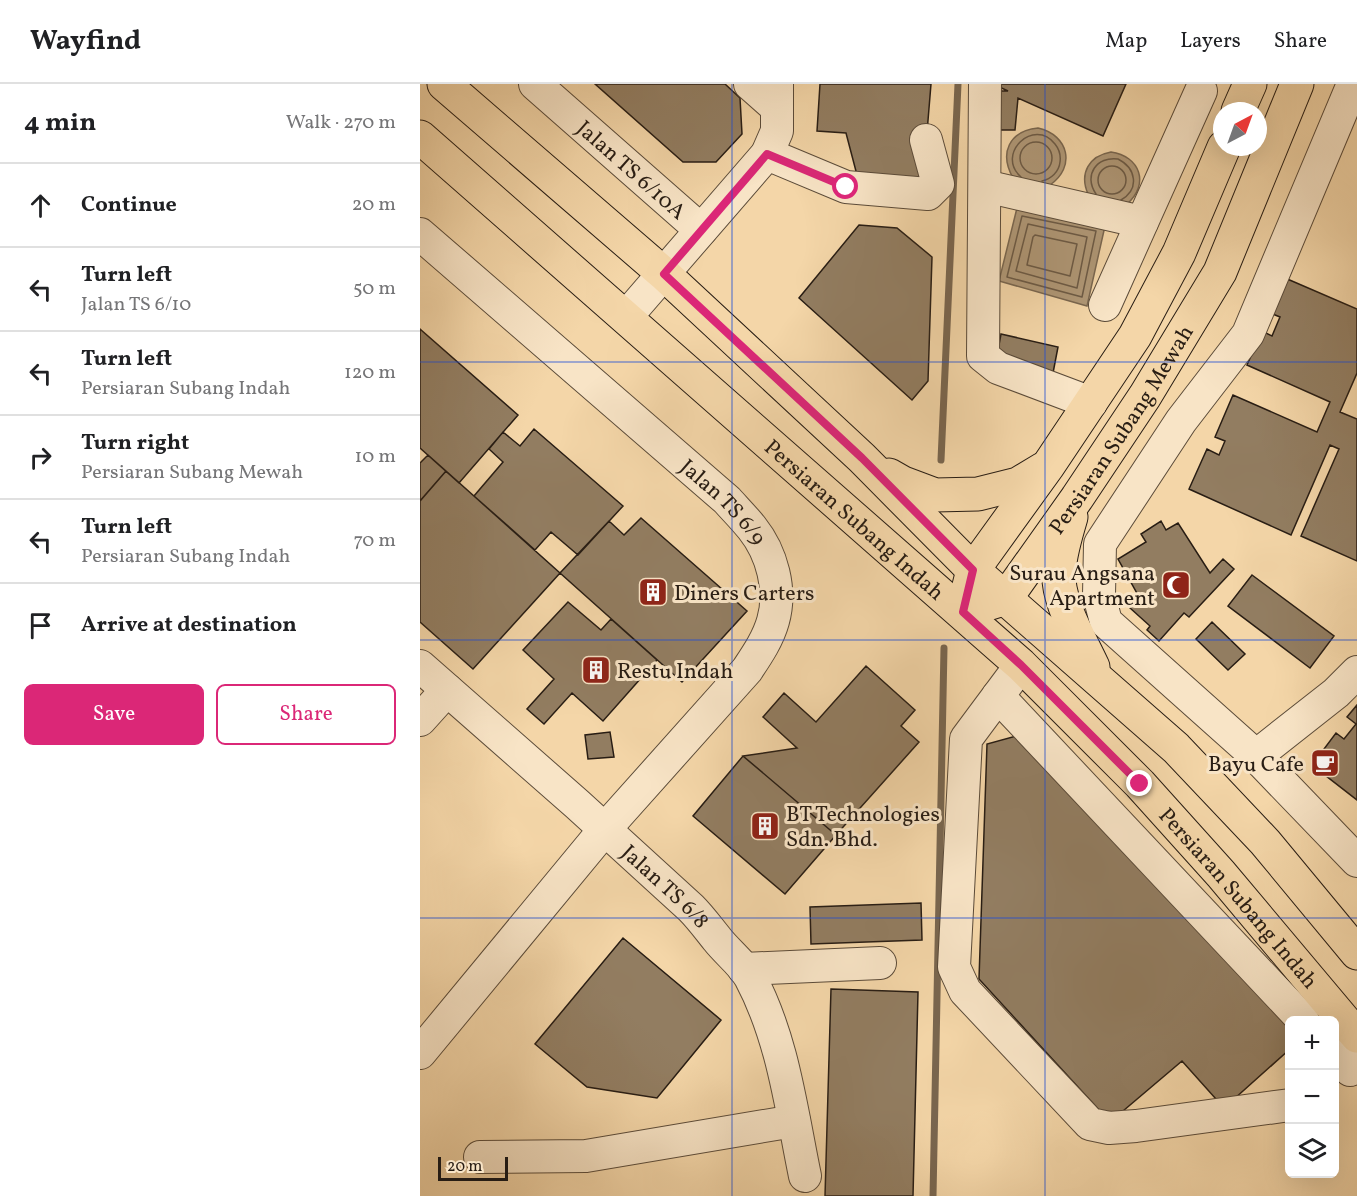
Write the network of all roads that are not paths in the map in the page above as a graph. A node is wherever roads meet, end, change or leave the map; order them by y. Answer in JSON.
{"nodes":[{"id":1,"x":444,"y":84,"type":"edge"},
{"id":2,"x":535,"y":84,"type":"edge"},
{"id":3,"x":750,"y":84,"type":"edge"},
{"id":4,"x":985,"y":84,"type":"edge"},
{"id":5,"x":1250,"y":84,"type":"edge"},
{"id":6,"x":1297,"y":84,"type":"edge"},
{"id":7,"x":1353,"y":84,"type":"edge"},
{"id":8,"x":1201,"y":91,"type":"dead end"},
{"id":9,"x":777,"y":96,"type":"edge"},
{"id":10,"x":1242,"y":102,"type":"edge"},
{"id":11,"x":420,"y":137,"type":"edge"},
{"id":12,"x":926,"y":140,"type":"dead end"},
{"id":13,"x":767,"y":154,"type":"junction"},
{"id":14,"x":1220,"y":156,"type":"edge"},
{"id":15,"x":986,"y":186,"type":"junction"},
{"id":16,"x":1142,"y":222,"type":"junction"},
{"id":17,"x":701,"y":230,"type":"junction"},
{"id":18,"x":420,"y":234,"type":"edge"},
{"id":19,"x":664,"y":274,"type":"junction"},
{"id":20,"x":1105,"y":304,"type":"dead end"},
{"id":21,"x":626,"y":317,"type":"junction"},
{"id":22,"x":1145,"y":396,"type":"junction"},
{"id":23,"x":1090,"y":403,"type":"junction"},
{"id":24,"x":1181,"y":421,"type":"junction"},
{"id":25,"x":862,"y":458,"type":"junction"},
{"id":26,"x":1048,"y":466,"type":"junction"},
{"id":27,"x":1077,"y":498,"type":"junction"},
{"id":28,"x":973,"y":570,"type":"junction"},
{"id":29,"x":1006,"y":598,"type":"junction"},
{"id":30,"x":963,"y":612,"type":"junction"},
{"id":31,"x":1021,"y":665,"type":"junction"},
{"id":32,"x":420,"y":666,"type":"edge"},
{"id":33,"x":1357,"y":672,"type":"edge"},
{"id":34,"x":1099,"y":679,"type":"junction"},
{"id":35,"x":447,"y":690,"type":"junction"},
{"id":36,"x":998,"y":696,"type":"junction"},
{"id":37,"x":420,"y":720,"type":"edge"},
{"id":38,"x":1256,"y":756,"type":"junction"},
{"id":39,"x":605,"y":829,"type":"junction"},
{"id":40,"x":1357,"y":861,"type":"edge"},
{"id":41,"x":1351,"y":935,"type":"edge"},
{"id":42,"x":880,"y":963,"type":"dead end"},
{"id":43,"x":744,"y":969,"type":"junction"},
{"id":44,"x":1299,"y":1016,"type":"edge"},
{"id":45,"x":1357,"y":1036,"type":"edge"},
{"id":46,"x":420,"y":1053,"type":"edge"},
{"id":47,"x":1285,"y":1106,"type":"edge"},
{"id":48,"x":794,"y":1121,"type":"junction"},
{"id":49,"x":480,"y":1157,"type":"dead end"},
{"id":50,"x":805,"y":1176,"type":"dead end"}],
"edges":[{"from":1,"to":19,"type":"main road","name":"Persiaran Subang Indah"},
{"from":2,"to":17,"type":"street","name":"Jalan TS 6/10A"},
{"from":3,"to":9,"type":"street"},
{"from":4,"to":15,"type":"street"},
{"from":5,"to":10,"type":"main road"},
{"from":6,"to":22,"type":"main road","name":"Persiaran Subang Mewah"},
{"from":7,"to":24,"type":"street"},
{"from":8,"to":16,"type":"street"},
{"from":9,"to":13,"type":"street"},
{"from":11,"to":21,"type":"main road","name":"Persiaran Subang Indah"},
{"from":12,"to":13,"type":"street"},
{"from":13,"to":17,"type":"street"},
{"from":14,"to":23,"type":"main road","name":"Persiaran Subang Mewah"},
{"from":15,"to":16,"type":"street"},
{"from":15,"to":23,"type":"street"},
{"from":16,"to":20,"type":"street"},
{"from":17,"to":19,"type":"street"},
{"from":18,"to":39,"type":"street","name":"Jalan TS 6/9"},
{"from":19,"to":21,"type":"street"},
{"from":19,"to":25,"type":"main road","name":"Persiaran Subang Indah"},
{"from":21,"to":30,"type":"main road","name":"Persiaran Subang Indah"},
{"from":22,"to":24,"type":"street"},
{"from":22,"to":27,"type":"main road","name":"Persiaran Subang Mewah"},
{"from":23,"to":26,"type":"main road","name":"Persiaran Subang Mewah"},
{"from":24,"to":38,"type":"street"},
{"from":25,"to":26,"type":"main road"},
{"from":25,"to":28,"type":"main road","name":"Persiaran Subang Indah"},
{"from":26,"to":28,"type":"main road","name":"Persiaran Subang Mewah"},
{"from":27,"to":29,"type":"main road","name":"Persiaran Subang Mewah"},
{"from":27,"to":34,"type":"main road"},
{"from":28,"to":29,"type":"main road","name":"Persiaran Subang Indah"},
{"from":28,"to":30,"type":"main road","name":"Persiaran Subang Mewah"},
{"from":29,"to":30,"type":"main road"},
{"from":29,"to":34,"type":"main road","name":"Persiaran Subang Indah"},
{"from":30,"to":31,"type":"main road","name":"Persiaran Subang Indah"},
{"from":31,"to":36,"type":"street"},
{"from":31,"to":45,"type":"main road","name":"Persiaran Subang Indah"},
{"from":32,"to":35,"type":"street","name":"Jalan TS 6/8"},
{"from":33,"to":38,"type":"street"},
{"from":34,"to":41,"type":"main road","name":"Persiaran Subang Indah"},
{"from":35,"to":37,"type":"street"},
{"from":35,"to":39,"type":"street","name":"Jalan TS 6/8"},
{"from":36,"to":44,"type":"street"},
{"from":36,"to":47,"type":"street"},
{"from":38,"to":40,"type":"street"},
{"from":39,"to":43,"type":"street","name":"Jalan TS 6/8"},
{"from":39,"to":46,"type":"street","name":"Jalan TS 6/9"},
{"from":42,"to":43,"type":"street"},
{"from":43,"to":48,"type":"street","name":"Jalan TS 6/8"},
{"from":48,"to":49,"type":"street"},
{"from":48,"to":50,"type":"street","name":"Jalan TS 6/8"}]}
